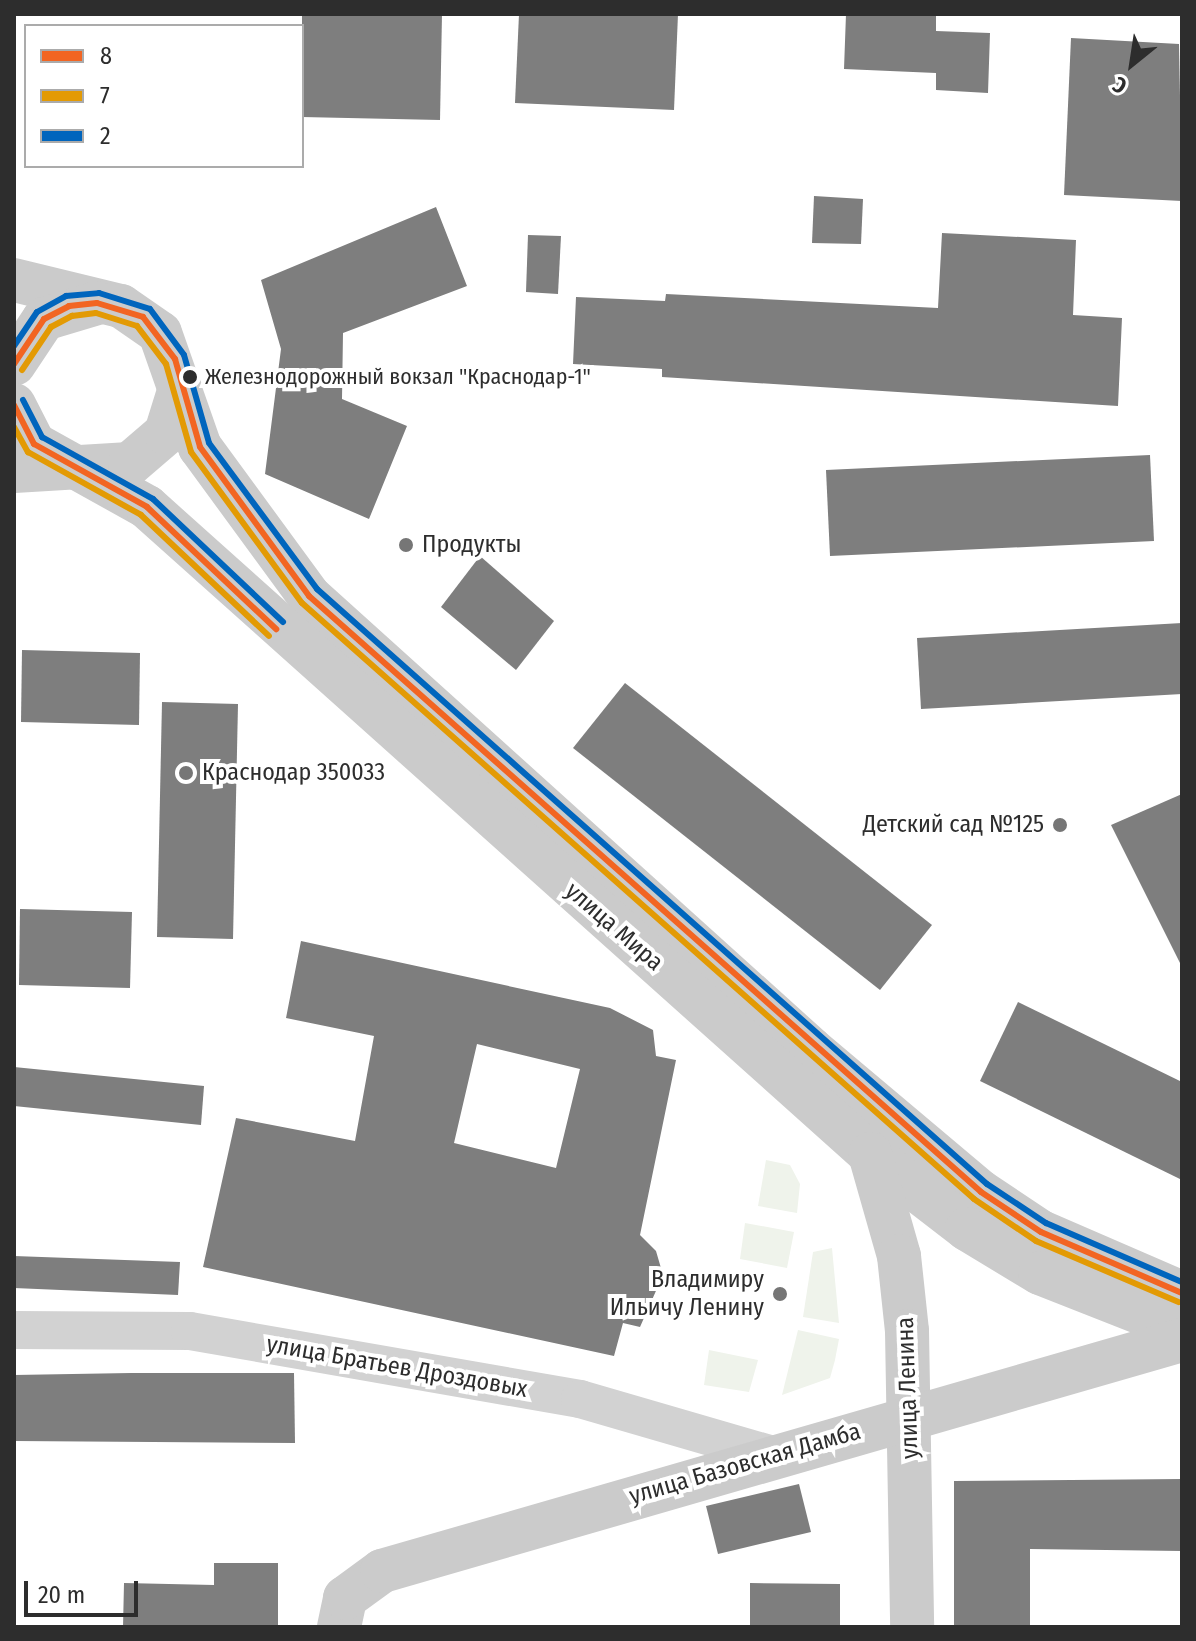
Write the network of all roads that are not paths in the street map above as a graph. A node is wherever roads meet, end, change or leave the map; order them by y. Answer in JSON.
{"nodes":[{"id":1,"x":14,"y":280,"type":"edge"},
{"id":2,"x":97,"y":303,"type":"junction"},
{"id":3,"x":14,"y":364,"type":"edge"},
{"id":4,"x":180,"y":388,"type":"junction"},
{"id":5,"x":14,"y":405,"type":"edge"},
{"id":6,"x":83,"y":470,"type":"junction"},
{"id":7,"x":14,"y":471,"type":"edge"},
{"id":8,"x":870,"y":1154,"type":"junction"},
{"id":9,"x":1182,"y":1293,"type":"edge"},
{"id":10,"x":1182,"y":1329,"type":"edge"},
{"id":11,"x":14,"y":1330,"type":"edge"},
{"id":12,"x":1182,"y":1340,"type":"edge"},
{"id":13,"x":910,"y":1417,"type":"junction"},
{"id":14,"x":773,"y":1455,"type":"junction"},
{"id":15,"x":339,"y":1627,"type":"edge"},
{"id":16,"x":912,"y":1627,"type":"edge"}],
"edges":[{"from":1,"to":2,"type":"main road","name":"улица Мира"},
{"from":2,"to":3,"type":"main road"},
{"from":2,"to":4,"type":"main road","name":"улица Мира"},
{"from":4,"to":6,"type":"main road"},
{"from":4,"to":9,"type":"main road","name":"улица Мира"},
{"from":5,"to":6,"type":"main road","name":"улица Мира"},
{"from":6,"to":7,"type":"main road"},
{"from":6,"to":8,"type":"main road","name":"улица Мира"},
{"from":8,"to":10,"type":"main road","name":"улица Мира"},
{"from":8,"to":13,"type":"main road","name":"улица Ленина"},
{"from":11,"to":14,"type":"street","name":"улица Братьев Дроздовых"},
{"from":12,"to":13,"type":"main road","name":"улица Базовская Дамба"},
{"from":13,"to":14,"type":"main road","name":"улица Базовская Дамба"},
{"from":13,"to":16,"type":"main road","name":"улица Ленина"},
{"from":14,"to":15,"type":"main road","name":"улица Базовская Дамба"}]}
